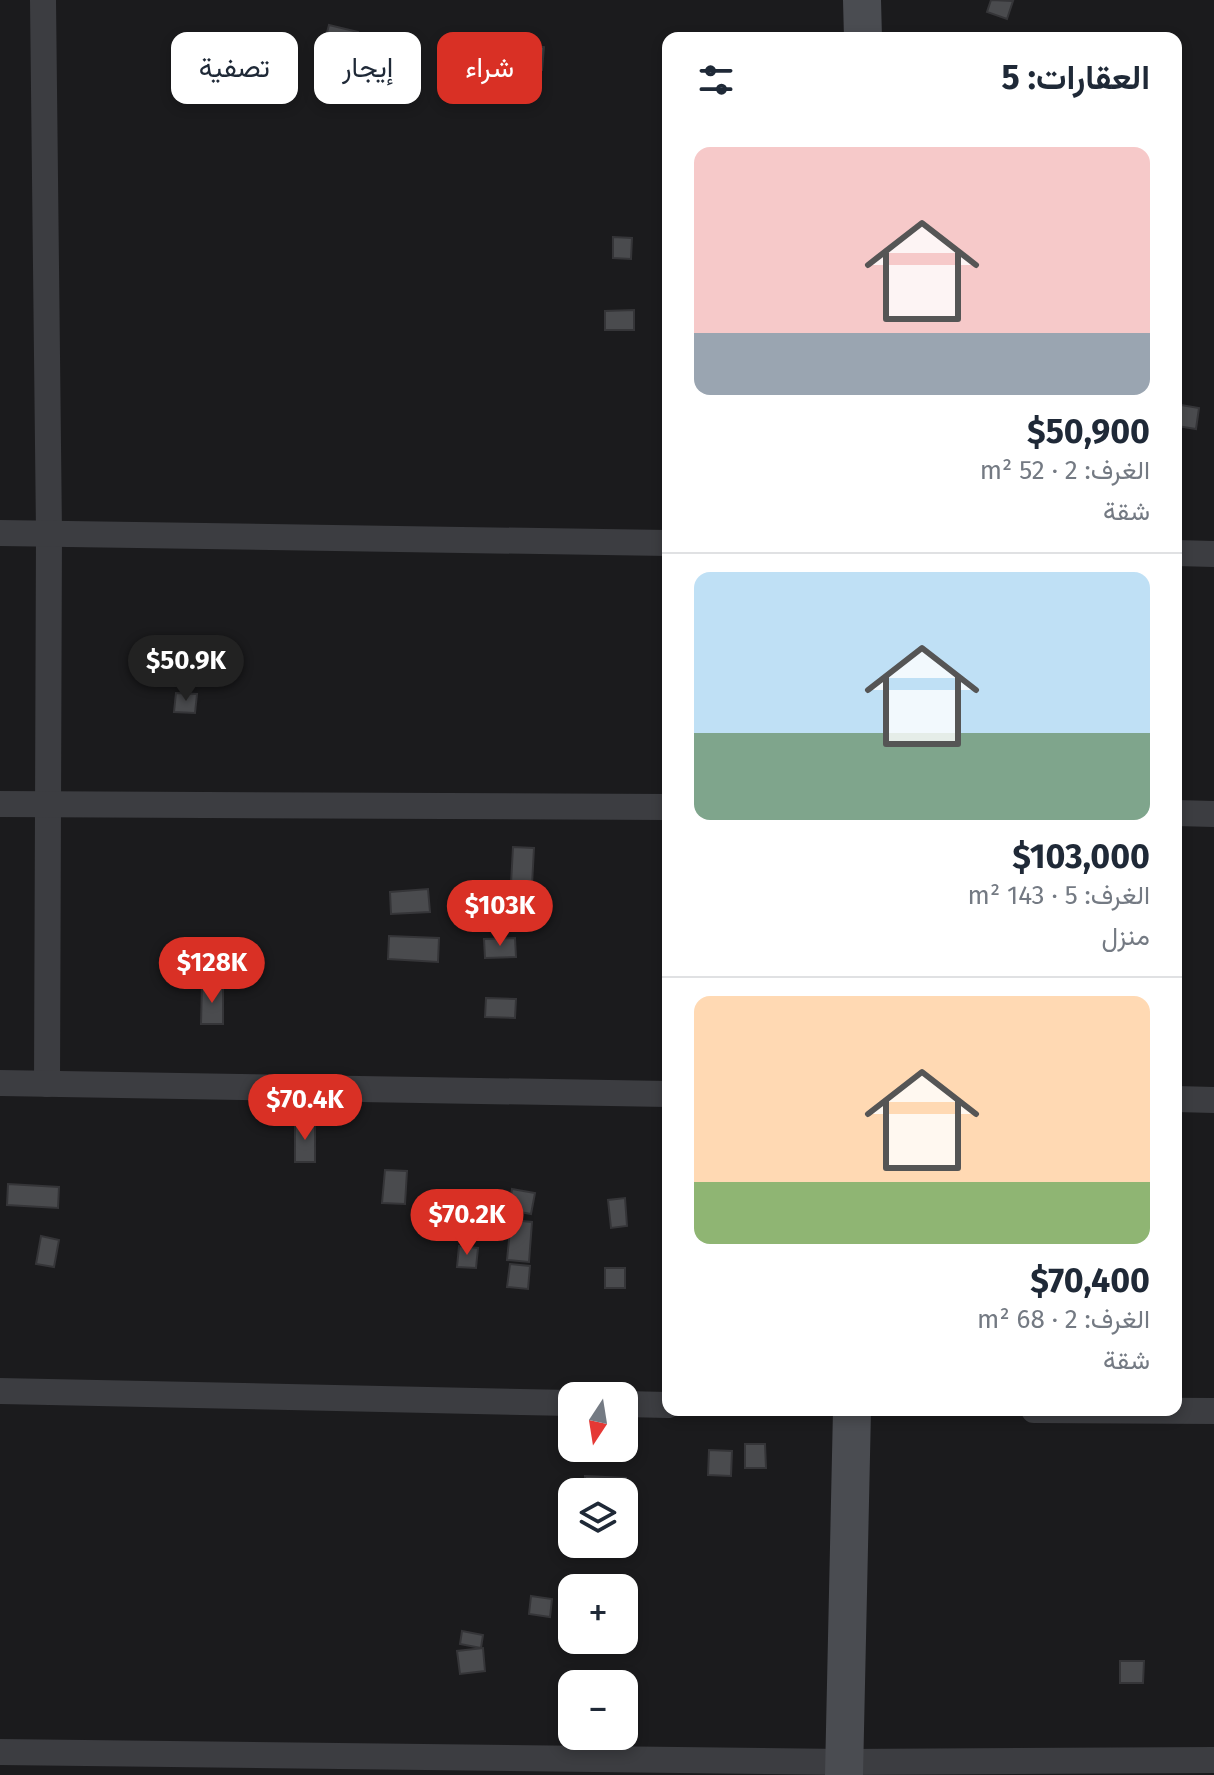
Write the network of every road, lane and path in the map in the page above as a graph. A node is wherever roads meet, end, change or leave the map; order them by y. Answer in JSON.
{"nodes":[{"id":1,"x":43,"y":0,"type":"edge"},
{"id":2,"x":862,"y":0,"type":"edge"},
{"id":3,"x":863,"y":32,"type":"edge"},
{"id":4,"x":0,"y":533,"type":"edge"},
{"id":5,"x":49,"y":533,"type":"junction"},
{"id":6,"x":662,"y":543,"type":"edge"},
{"id":7,"x":1182,"y":553,"type":"edge"},
{"id":8,"x":1214,"y":554,"type":"edge"},
{"id":9,"x":0,"y":804,"type":"edge"},
{"id":10,"x":48,"y":804,"type":"junction"},
{"id":11,"x":662,"y":807,"type":"edge"},
{"id":12,"x":1182,"y":813,"type":"edge"},
{"id":13,"x":1214,"y":814,"type":"edge"},
{"id":14,"x":0,"y":1083,"type":"edge"},
{"id":15,"x":47,"y":1084,"type":"junction"},
{"id":16,"x":662,"y":1094,"type":"edge"},
{"id":17,"x":1182,"y":1099,"type":"edge"},
{"id":18,"x":1214,"y":1100,"type":"edge"},
{"id":19,"x":0,"y":1391,"type":"edge"},
{"id":20,"x":558,"y":1403,"type":"edge"},
{"id":21,"x":638,"y":1404,"type":"edge"},
{"id":22,"x":662,"y":1405,"type":"edge"},
{"id":23,"x":1182,"y":1411,"type":"edge"},
{"id":24,"x":1214,"y":1411,"type":"edge"},
{"id":25,"x":852,"y":1416,"type":"edge"},
{"id":26,"x":0,"y":1752,"type":"edge"},
{"id":27,"x":1214,"y":1760,"type":"edge"},
{"id":28,"x":844,"y":1768,"type":"edge"}],
"edges":[{"from":1,"to":5,"type":"street"},
{"from":2,"to":3,"type":"street"},
{"from":4,"to":5,"type":"street"},
{"from":5,"to":6,"type":"street"},
{"from":5,"to":10,"type":"street"},
{"from":7,"to":8,"type":"street"},
{"from":9,"to":10,"type":"street"},
{"from":10,"to":11,"type":"street"},
{"from":10,"to":15,"type":"street"},
{"from":12,"to":13,"type":"street"},
{"from":14,"to":15,"type":"street"},
{"from":15,"to":16,"type":"street"},
{"from":17,"to":18,"type":"street"},
{"from":19,"to":20,"type":"street"},
{"from":21,"to":22,"type":"street"},
{"from":23,"to":24,"type":"street"},
{"from":25,"to":28,"type":"street"},
{"from":26,"to":28,"type":"street"},
{"from":27,"to":28,"type":"street"}]}
